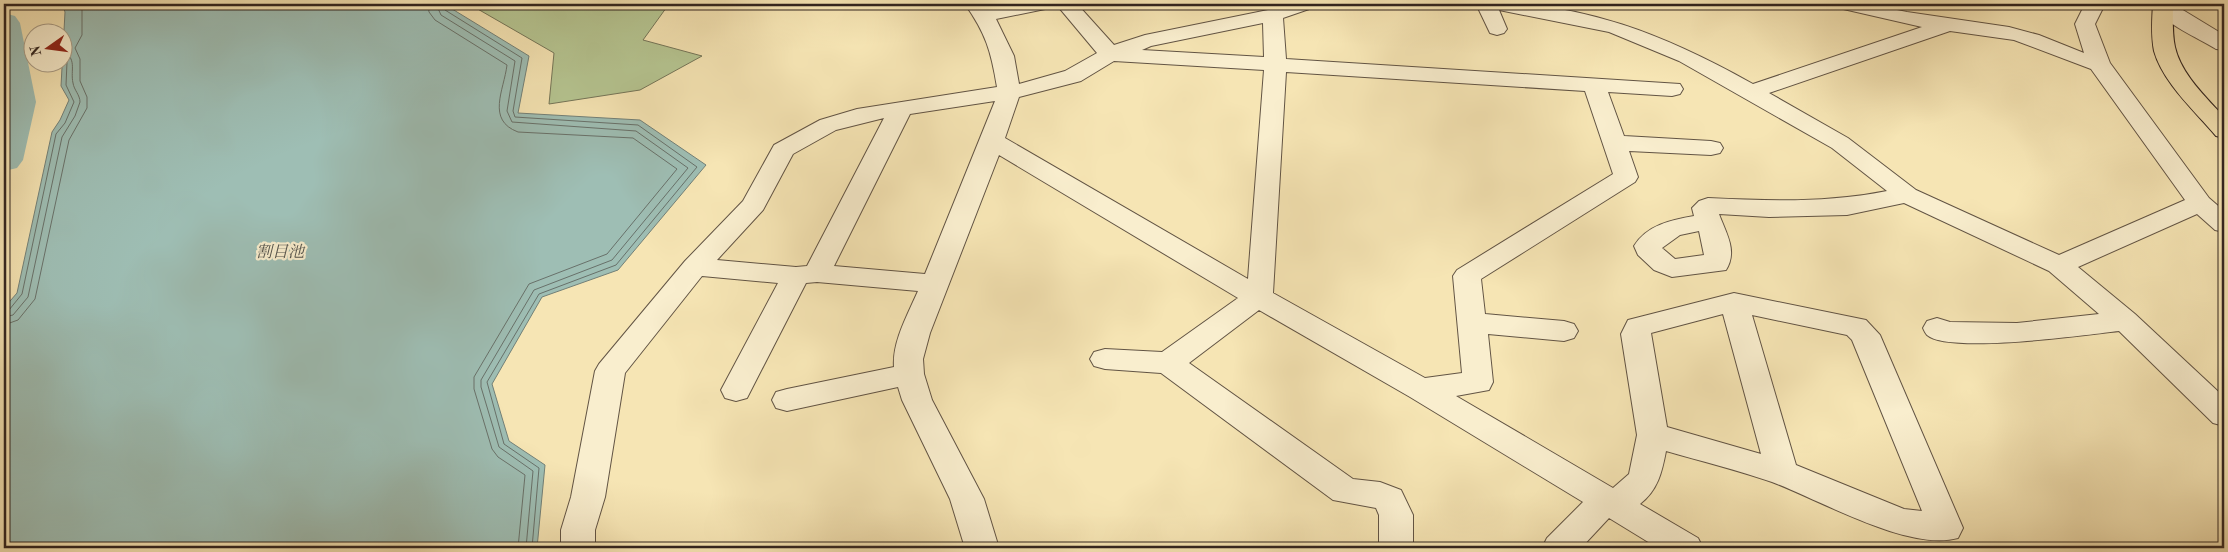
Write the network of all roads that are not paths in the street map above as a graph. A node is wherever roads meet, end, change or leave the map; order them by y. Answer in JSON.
{"nodes":[{"id":1,"x":1043,"y":4,"type":"edge"},
{"id":2,"x":1066,"y":4,"type":"edge"},
{"id":3,"x":1222,"y":4,"type":"edge"},
{"id":4,"x":1305,"y":4,"type":"edge"},
{"id":5,"x":1490,"y":4,"type":"edge"},
{"id":6,"x":1503,"y":4,"type":"edge"},
{"id":7,"x":1599,"y":4,"type":"edge"},
{"id":8,"x":1846,"y":4,"type":"edge"},
{"id":9,"x":2096,"y":4,"type":"edge"},
{"id":10,"x":2163,"y":5,"type":"edge"},
{"id":11,"x":980,"y":9,"type":"edge"},
{"id":12,"x":1272,"y":15,"type":"junction"},
{"id":13,"x":1234,"y":23,"type":"junction"},
{"id":14,"x":1944,"y":26,"type":"junction"},
{"id":15,"x":1497,"y":29,"type":"dead end"},
{"id":16,"x":2224,"y":44,"type":"edge"},
{"id":17,"x":1110,"y":54,"type":"junction"},
{"id":18,"x":2100,"y":64,"type":"junction"},
{"id":19,"x":1274,"y":65,"type":"junction"},
{"id":20,"x":1707,"y":67,"type":"junction"},
{"id":21,"x":1594,"y":85,"type":"junction"},
{"id":22,"x":1672,"y":89,"type":"dead end"},
{"id":23,"x":1009,"y":92,"type":"junction"},
{"id":24,"x":1749,"y":93,"type":"junction"},
{"id":25,"x":901,"y":108,"type":"junction"},
{"id":26,"x":2224,"y":130,"type":"edge"},
{"id":27,"x":992,"y":141,"type":"junction"},
{"id":28,"x":1614,"y":143,"type":"junction"},
{"id":29,"x":1711,"y":148,"type":"dead end"},
{"id":30,"x":1907,"y":195,"type":"junction"},
{"id":31,"x":2200,"y":203,"type":"junction"},
{"id":32,"x":1707,"y":222,"type":"dead end"},
{"id":33,"x":2224,"y":224,"type":"edge"},
{"id":34,"x":2059,"y":265,"type":"junction"},
{"id":35,"x":695,"y":267,"type":"junction"},
{"id":36,"x":807,"y":274,"type":"junction"},
{"id":37,"x":934,"y":284,"type":"junction"},
{"id":38,"x":1258,"y":297,"type":"junction"},
{"id":39,"x":1734,"y":302,"type":"junction"},
{"id":40,"x":2124,"y":321,"type":"junction"},
{"id":41,"x":1472,"y":322,"type":"junction"},
{"id":42,"x":1937,"y":328,"type":"dead end"},
{"id":43,"x":1564,"y":331,"type":"dead end"},
{"id":44,"x":1105,"y":359,"type":"dead end"},
{"id":45,"x":1168,"y":363,"type":"junction"},
{"id":46,"x":909,"y":374,"type":"junction"},
{"id":47,"x":1421,"y":389,"type":"junction"},
{"id":48,"x":736,"y":390,"type":"dead end"},
{"id":49,"x":787,"y":400,"type":"dead end"},
{"id":50,"x":2224,"y":415,"type":"edge"},
{"id":51,"x":1652,"y":435,"type":"junction"},
{"id":52,"x":1782,"y":473,"type":"junction"},
{"id":53,"x":1610,"y":502,"type":"junction"},
{"id":54,"x":578,"y":548,"type":"edge"},
{"id":55,"x":982,"y":548,"type":"edge"},
{"id":56,"x":1396,"y":548,"type":"edge"},
{"id":57,"x":1559,"y":548,"type":"edge"},
{"id":58,"x":1686,"y":548,"type":"edge"}],
"edges":[{"from":1,"to":11,"type":"street"},
{"from":2,"to":17,"type":"street"},
{"from":3,"to":13,"type":"street"},
{"from":4,"to":12,"type":"street"},
{"from":5,"to":15,"type":"street"},
{"from":6,"to":20,"type":"street"},
{"from":7,"to":20,"type":"street"},
{"from":8,"to":14,"type":"street"},
{"from":9,"to":18,"type":"street"},
{"from":10,"to":16,"type":"street"},
{"from":10,"to":26,"type":"highway"},
{"from":11,"to":23,"type":"street"},
{"from":12,"to":13,"type":"street"},
{"from":12,"to":19,"type":"street"},
{"from":13,"to":17,"type":"street"},
{"from":14,"to":18,"type":"street"},
{"from":14,"to":24,"type":"street"},
{"from":17,"to":19,"type":"street"},
{"from":17,"to":23,"type":"street"},
{"from":18,"to":31,"type":"street"},
{"from":19,"to":21,"type":"street"},
{"from":19,"to":38,"type":"street"},
{"from":20,"to":24,"type":"street"},
{"from":21,"to":22,"type":"street"},
{"from":21,"to":28,"type":"street"},
{"from":23,"to":25,"type":"street"},
{"from":23,"to":27,"type":"street"},
{"from":24,"to":30,"type":"street"},
{"from":25,"to":35,"type":"street"},
{"from":25,"to":36,"type":"street"},
{"from":27,"to":37,"type":"street"},
{"from":27,"to":38,"type":"street"},
{"from":28,"to":29,"type":"street"},
{"from":28,"to":41,"type":"street"},
{"from":30,"to":32,"type":"street"},
{"from":30,"to":34,"type":"street"},
{"from":31,"to":33,"type":"street"},
{"from":31,"to":34,"type":"street"},
{"from":34,"to":40,"type":"street"},
{"from":35,"to":36,"type":"street"},
{"from":35,"to":54,"type":"street"},
{"from":36,"to":37,"type":"street"},
{"from":36,"to":48,"type":"street"},
{"from":37,"to":46,"type":"street"},
{"from":38,"to":45,"type":"street"},
{"from":38,"to":47,"type":"street"},
{"from":39,"to":51,"type":"street"},
{"from":39,"to":52,"type":"street"},
{"from":39,"to":52,"type":"street"},
{"from":40,"to":42,"type":"street"},
{"from":40,"to":50,"type":"street"},
{"from":41,"to":43,"type":"street"},
{"from":41,"to":47,"type":"street"},
{"from":44,"to":45,"type":"street"},
{"from":45,"to":56,"type":"street"},
{"from":46,"to":49,"type":"street"},
{"from":46,"to":55,"type":"street"},
{"from":47,"to":53,"type":"street"},
{"from":51,"to":52,"type":"street"},
{"from":51,"to":53,"type":"street"},
{"from":53,"to":57,"type":"street"},
{"from":53,"to":58,"type":"street"}]}
